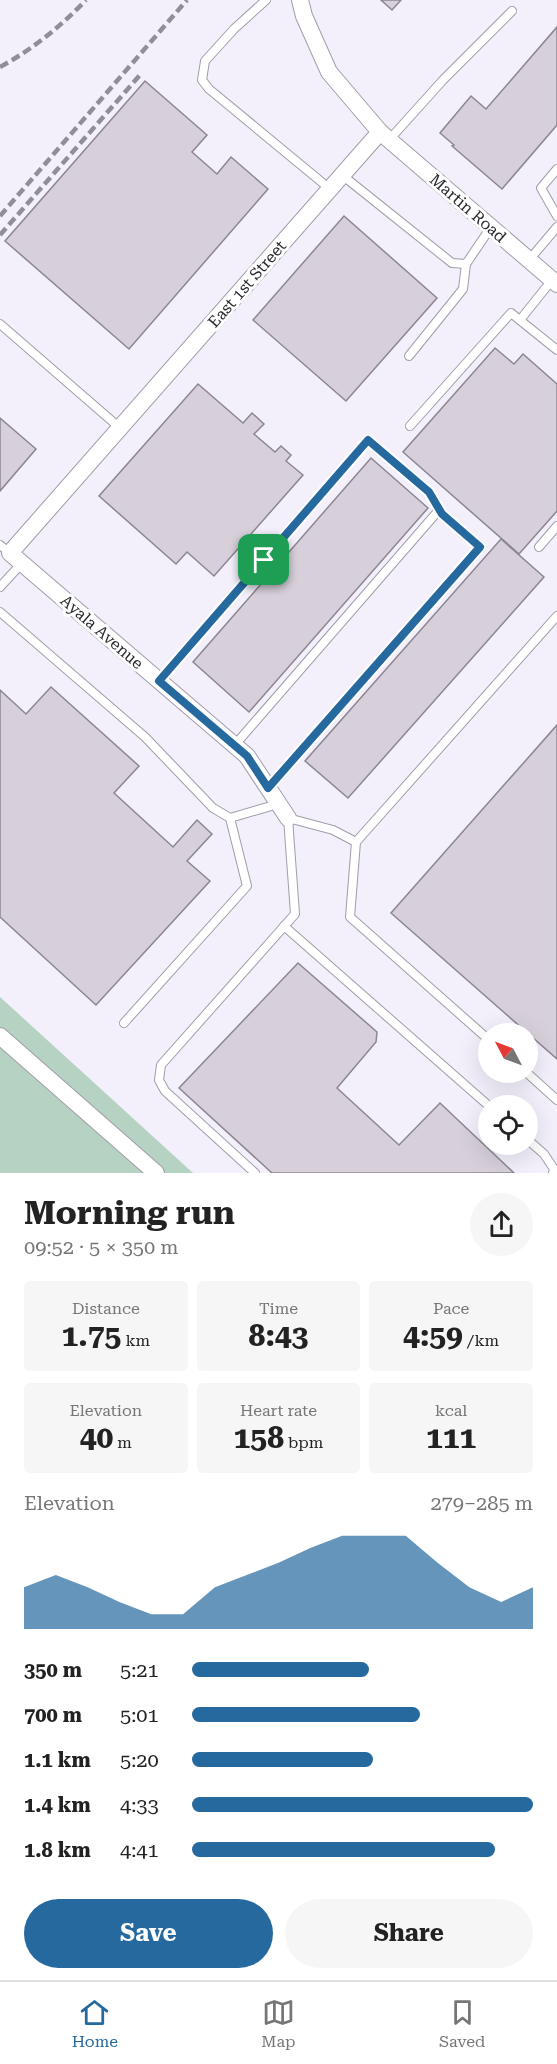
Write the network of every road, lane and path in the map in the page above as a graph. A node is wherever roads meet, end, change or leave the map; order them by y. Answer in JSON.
{"nodes":[{"id":1,"x":266,"y":0,"type":"edge"},
{"id":2,"x":300,"y":0,"type":"edge"},
{"id":3,"x":512,"y":11,"type":"dead end"},
{"id":4,"x":384,"y":136,"type":"junction"},
{"id":5,"x":557,"y":170,"type":"edge"},
{"id":6,"x":342,"y":175,"type":"junction"},
{"id":7,"x":330,"y":189,"type":"junction"},
{"id":8,"x":557,"y":216,"type":"edge"},
{"id":9,"x":557,"y":226,"type":"edge"},
{"id":10,"x":491,"y":227,"type":"junction"},
{"id":11,"x":529,"y":260,"type":"junction"},
{"id":12,"x":466,"y":264,"type":"junction"},
{"id":13,"x":555,"y":282,"type":"edge"},
{"id":14,"x":520,"y":320,"type":"junction"},
{"id":15,"x":0,"y":324,"type":"edge"},
{"id":16,"x":557,"y":350,"type":"edge"},
{"id":17,"x":409,"y":356,"type":"dead end"},
{"id":18,"x":410,"y":426,"type":"dead end"},
{"id":19,"x":120,"y":428,"type":"junction"},
{"id":20,"x":439,"y":510,"type":"junction"},
{"id":21,"x":557,"y":526,"type":"edge"},
{"id":22,"x":539,"y":547,"type":"dead end"},
{"id":23,"x":11,"y":554,"type":"edge"},
{"id":24,"x":0,"y":587,"type":"edge"},
{"id":25,"x":0,"y":612,"type":"edge"},
{"id":26,"x":557,"y":616,"type":"edge"},
{"id":27,"x":159,"y":681,"type":"junction"},
{"id":28,"x":234,"y":746,"type":"junction"},
{"id":29,"x":268,"y":788,"type":"junction"},
{"id":30,"x":283,"y":811,"type":"junction"},
{"id":31,"x":230,"y":818,"type":"junction"},
{"id":32,"x":356,"y":842,"type":"junction"},
{"id":33,"x":285,"y":926,"type":"junction"},
{"id":34,"x":124,"y":1023,"type":"dead end"},
{"id":35,"x":478,"y":1030,"type":"edge"},
{"id":36,"x":0,"y":1036,"type":"edge"},
{"id":37,"x":538,"y":1083,"type":"edge"},
{"id":38,"x":478,"y":1096,"type":"edge"},
{"id":39,"x":557,"y":1100,"type":"edge"},
{"id":40,"x":538,"y":1149,"type":"edge"},
{"id":41,"x":156,"y":1173,"type":"edge"},
{"id":42,"x":255,"y":1173,"type":"edge"},
{"id":43,"x":553,"y":1173,"type":"edge"}],
"edges":[{"from":1,"to":7,"type":"lane"},
{"from":2,"to":4,"type":"street"},
{"from":3,"to":4,"type":"lane"},
{"from":4,"to":6,"type":"street","name":"East 1st Street"},
{"from":4,"to":10,"type":"street","name":"Martin Road"},
{"from":5,"to":8,"type":"lane"},
{"from":6,"to":7,"type":"street","name":"East 1st Street"},
{"from":6,"to":12,"type":"lane"},
{"from":7,"to":19,"type":"street","name":"East 1st Street"},
{"from":9,"to":11,"type":"lane"},
{"from":10,"to":11,"type":"street","name":"Martin Road"},
{"from":10,"to":12,"type":"lane"},
{"from":11,"to":13,"type":"street","name":"Martin Road"},
{"from":12,"to":17,"type":"lane"},
{"from":13,"to":14,"type":"lane"},
{"from":14,"to":16,"type":"lane"},
{"from":14,"to":18,"type":"lane"},
{"from":15,"to":19,"type":"lane"},
{"from":19,"to":23,"type":"street","name":"East 1st Street"},
{"from":20,"to":27,"type":"lane"},
{"from":20,"to":28,"type":"lane"},
{"from":20,"to":29,"type":"lane"},
{"from":21,"to":22,"type":"lane"},
{"from":23,"to":24,"type":"lane"},
{"from":23,"to":27,"type":"street","name":"Ayala Avenue"},
{"from":25,"to":31,"type":"lane"},
{"from":26,"to":32,"type":"lane"},
{"from":27,"to":28,"type":"street","name":"Ayala Avenue"},
{"from":28,"to":29,"type":"street","name":"Ayala Avenue"},
{"from":29,"to":30,"type":"street","name":"Ayala Avenue"},
{"from":30,"to":31,"type":"lane"},
{"from":30,"to":32,"type":"lane"},
{"from":30,"to":33,"type":"lane"},
{"from":31,"to":34,"type":"lane"},
{"from":32,"to":35,"type":"lane"},
{"from":33,"to":38,"type":"lane"},
{"from":33,"to":42,"type":"lane"},
{"from":36,"to":41,"type":"street"},
{"from":37,"to":39,"type":"lane"},
{"from":40,"to":43,"type":"lane"}]}
